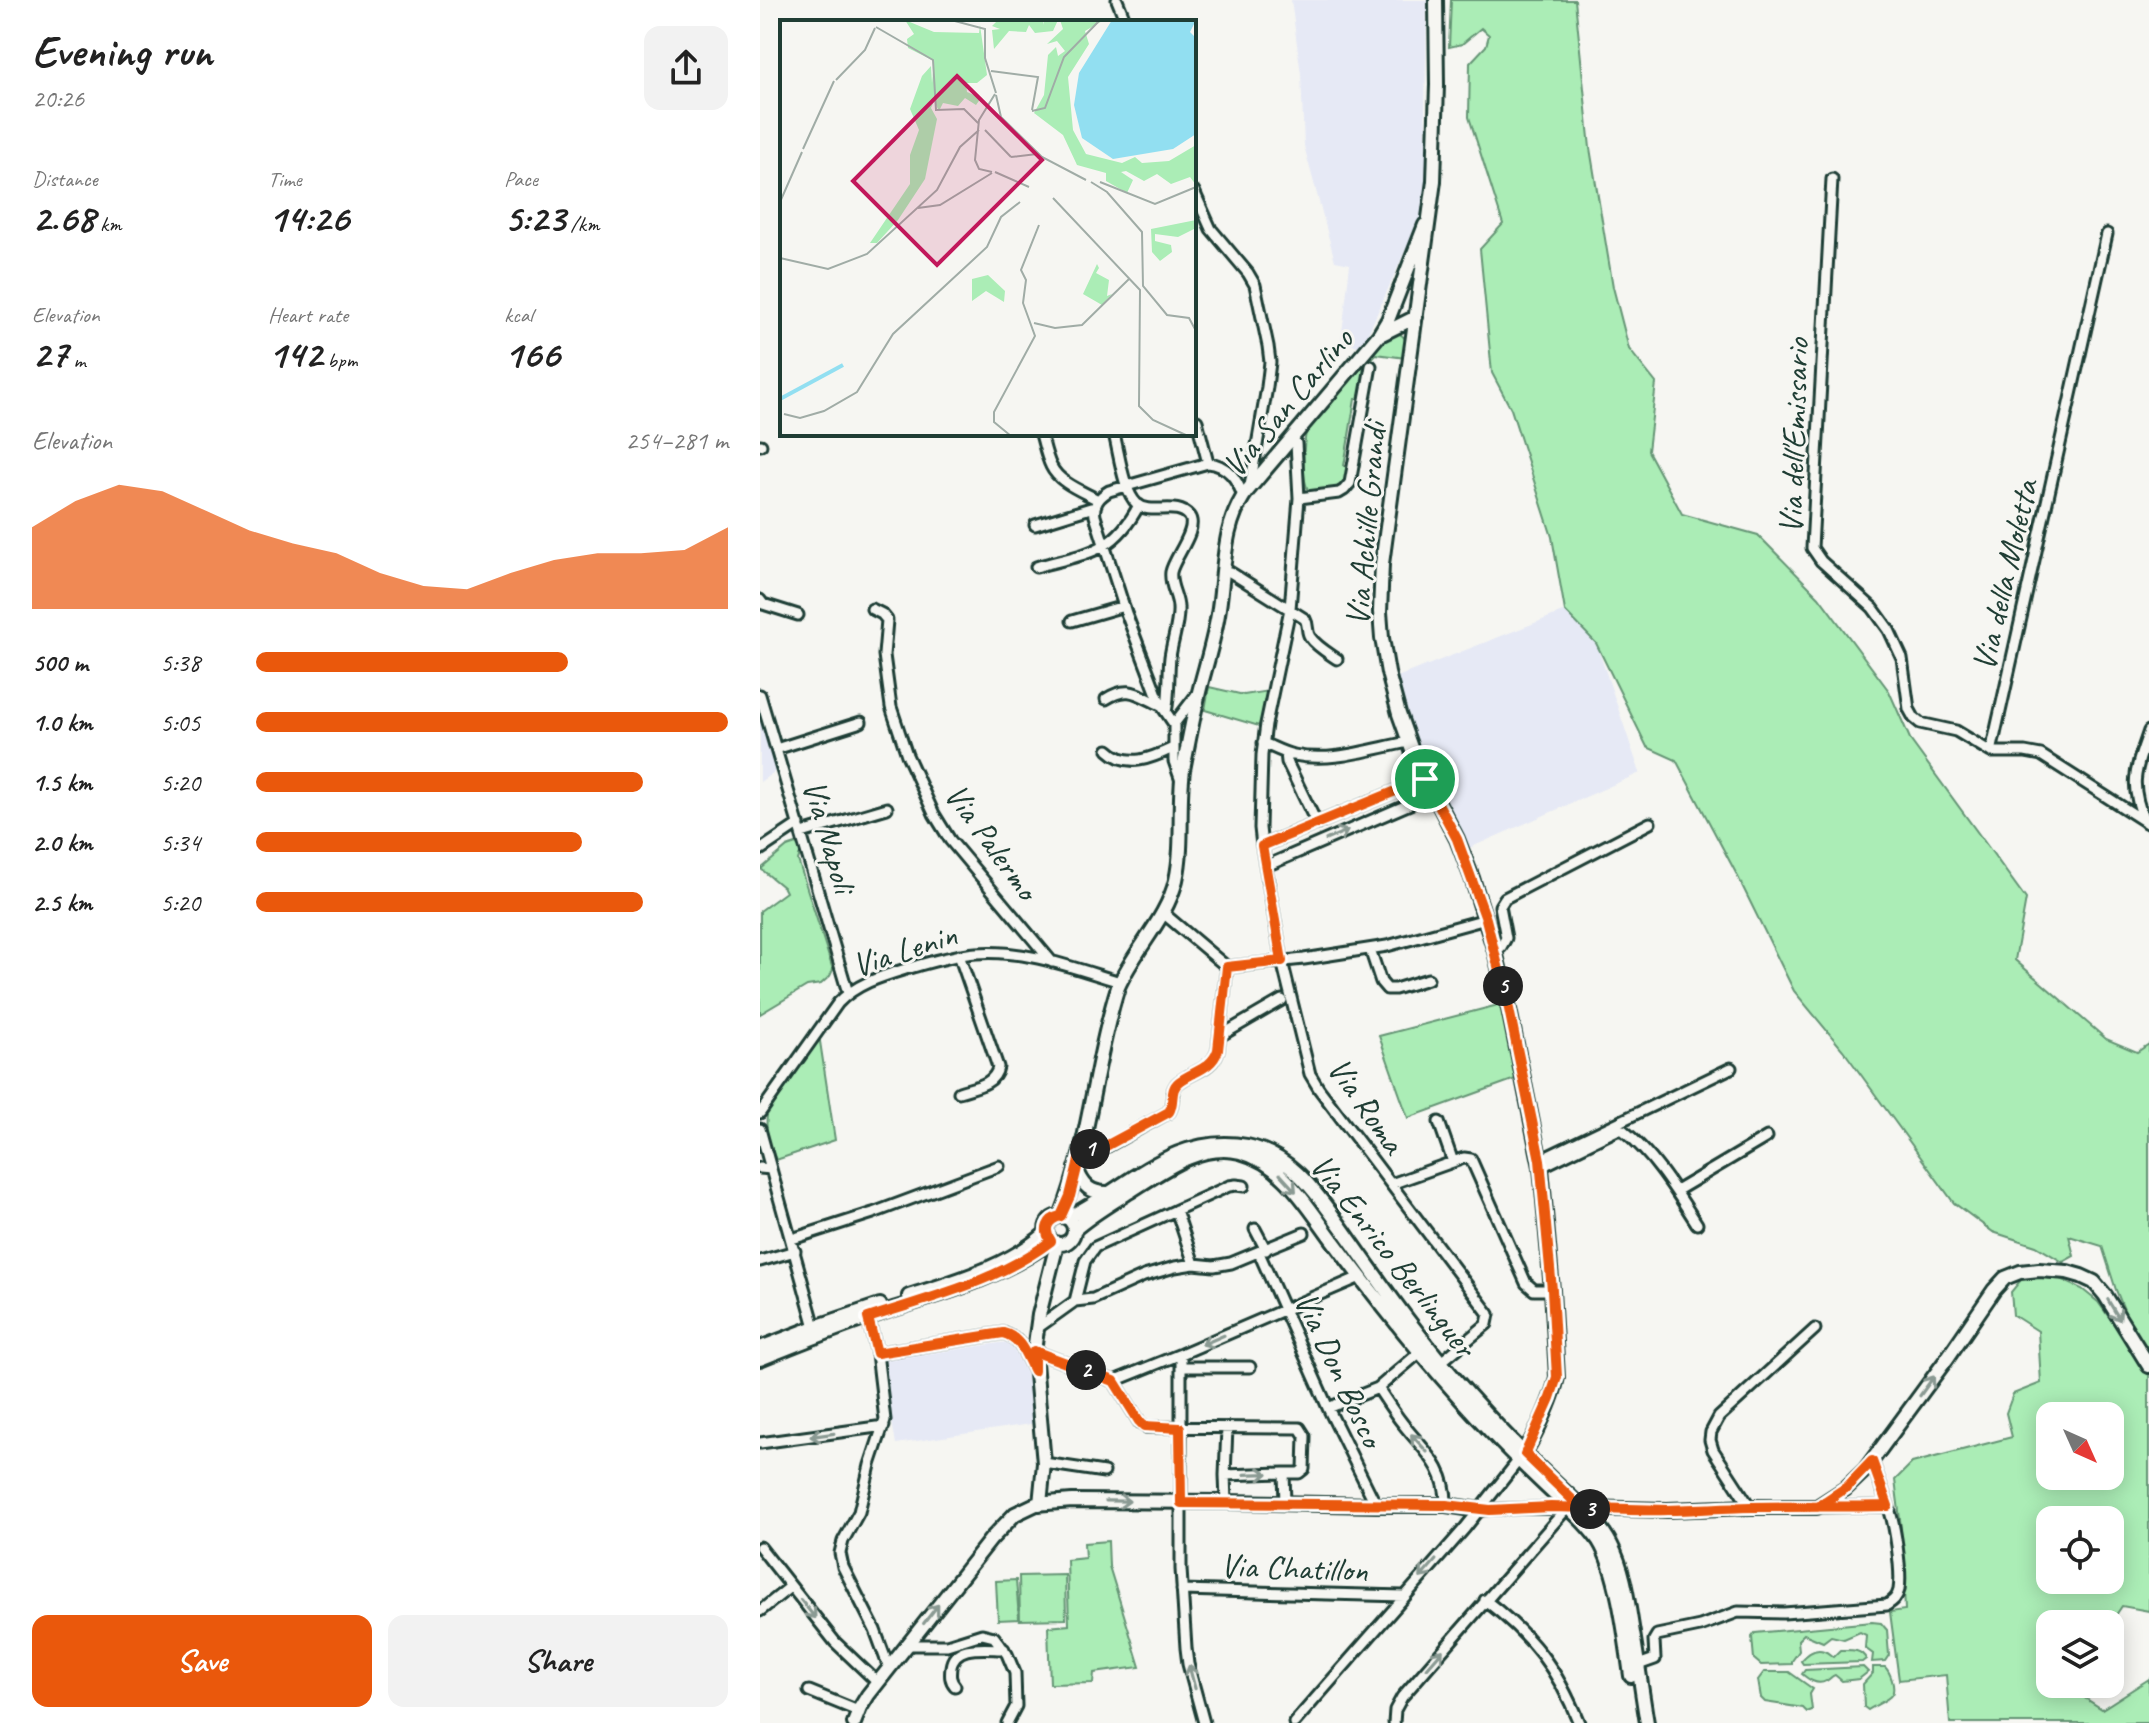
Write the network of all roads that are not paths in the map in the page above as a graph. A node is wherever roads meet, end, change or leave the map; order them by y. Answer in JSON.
{"nodes":[{"id":1,"x":1117,"y":0,"type":"edge"},
{"id":2,"x":1436,"y":0,"type":"edge"},
{"id":3,"x":1125,"y":20,"type":"edge"},
{"id":4,"x":1832,"y":179,"type":"dead end"},
{"id":5,"x":1196,"y":195,"type":"edge"},
{"id":6,"x":1429,"y":215,"type":"junction"},
{"id":7,"x":2107,"y":234,"type":"dead end"},
{"id":8,"x":1401,"y":285,"type":"junction"},
{"id":9,"x":1418,"y":298,"type":"junction"},
{"id":10,"x":1416,"y":317,"type":"junction"},
{"id":11,"x":1386,"y":327,"type":"junction"},
{"id":12,"x":1412,"y":341,"type":"junction"},
{"id":13,"x":1371,"y":366,"type":"dead end"},
{"id":14,"x":1197,"y":421,"type":"dead end"},
{"id":15,"x":1042,"y":436,"type":"edge"},
{"id":16,"x":1114,"y":436,"type":"edge"},
{"id":17,"x":1296,"y":443,"type":"dead end"},
{"id":18,"x":1208,"y":463,"type":"junction"},
{"id":19,"x":1126,"y":486,"type":"junction"},
{"id":20,"x":1247,"y":491,"type":"junction"},
{"id":21,"x":1299,"y":498,"type":"junction"},
{"id":22,"x":1096,"y":504,"type":"junction"},
{"id":23,"x":1139,"y":505,"type":"junction"},
{"id":24,"x":1035,"y":525,"type":"dead end"},
{"id":25,"x":1105,"y":547,"type":"junction"},
{"id":26,"x":1036,"y":567,"type":"dead end"},
{"id":27,"x":1230,"y":572,"type":"dead end"},
{"id":28,"x":761,"y":603,"type":"edge"},
{"id":29,"x":1124,"y":606,"type":"junction"},
{"id":30,"x":872,"y":609,"type":"dead end"},
{"id":31,"x":1290,"y":609,"type":"junction"},
{"id":32,"x":798,"y":615,"type":"dead end"},
{"id":33,"x":1072,"y":621,"type":"dead end"},
{"id":34,"x":1337,"y":659,"type":"dead end"},
{"id":35,"x":1199,"y":692,"type":"junction"},
{"id":36,"x":760,"y":695,"type":"edge"},
{"id":37,"x":1106,"y":699,"type":"dead end"},
{"id":38,"x":1163,"y":708,"type":"junction"},
{"id":39,"x":861,"y":722,"type":"dead end"},
{"id":40,"x":1174,"y":724,"type":"junction"},
{"id":41,"x":2149,"y":731,"type":"edge"},
{"id":42,"x":1408,"y":742,"type":"junction"},
{"id":43,"x":1263,"y":743,"type":"junction"},
{"id":44,"x":1173,"y":748,"type":"junction"},
{"id":45,"x":776,"y":749,"type":"junction"},
{"id":46,"x":1108,"y":750,"type":"dead end"},
{"id":47,"x":1991,"y":752,"type":"junction"},
{"id":48,"x":1286,"y":753,"type":"junction"},
{"id":49,"x":1425,"y":779,"type":"junction"},
{"id":50,"x":1182,"y":782,"type":"junction"},
{"id":51,"x":1433,"y":794,"type":"junction"},
{"id":52,"x":887,"y":808,"type":"dead end"},
{"id":53,"x":1650,"y":823,"type":"dead end"},
{"id":54,"x":2147,"y":823,"type":"edge"},
{"id":55,"x":1317,"y":824,"type":"junction"},
{"id":56,"x":801,"y":828,"type":"junction"},
{"id":57,"x":1262,"y":846,"type":"junction"},
{"id":58,"x":760,"y":850,"type":"edge"},
{"id":59,"x":1266,"y":866,"type":"junction"},
{"id":60,"x":1162,"y":912,"type":"junction"},
{"id":61,"x":1486,"y":919,"type":"junction"},
{"id":62,"x":1370,"y":949,"type":"junction"},
{"id":63,"x":1495,"y":951,"type":"junction"},
{"id":64,"x":959,"y":955,"type":"junction"},
{"id":65,"x":1282,"y":961,"type":"junction"},
{"id":66,"x":1052,"y":962,"type":"junction"},
{"id":67,"x":1227,"y":967,"type":"junction"},
{"id":68,"x":1428,"y":979,"type":"dead end"},
{"id":69,"x":1120,"y":982,"type":"junction"},
{"id":70,"x":848,"y":993,"type":"junction"},
{"id":71,"x":1282,"y":1000,"type":"dead end"},
{"id":72,"x":1220,"y":1036,"type":"junction"},
{"id":73,"x":1731,"y":1068,"type":"dead end"},
{"id":74,"x":959,"y":1092,"type":"dead end"},
{"id":75,"x":760,"y":1113,"type":"edge"},
{"id":76,"x":1439,"y":1122,"type":"dead end"},
{"id":77,"x":760,"y":1129,"type":"edge"},
{"id":78,"x":1767,"y":1137,"type":"dead end"},
{"id":79,"x":1088,"y":1149,"type":"junction"},
{"id":80,"x":1453,"y":1162,"type":"junction"},
{"id":81,"x":1540,"y":1164,"type":"junction"},
{"id":82,"x":999,"y":1166,"type":"dead end"},
{"id":83,"x":760,"y":1168,"type":"edge"},
{"id":84,"x":1076,"y":1168,"type":"junction"},
{"id":85,"x":771,"y":1169,"type":"junction"},
{"id":86,"x":1391,"y":1184,"type":"junction"},
{"id":87,"x":1244,"y":1186,"type":"dead end"},
{"id":88,"x":1676,"y":1191,"type":"junction"},
{"id":89,"x":1110,"y":1193,"type":"junction"},
{"id":90,"x":1176,"y":1210,"type":"junction"},
{"id":91,"x":1064,"y":1217,"type":"junction"},
{"id":92,"x":1697,"y":1224,"type":"dead end"},
{"id":93,"x":1255,"y":1229,"type":"dead end"},
{"id":94,"x":1074,"y":1230,"type":"junction"},
{"id":95,"x":1304,"y":1233,"type":"dead end"},
{"id":96,"x":792,"y":1239,"type":"junction"},
{"id":97,"x":1051,"y":1239,"type":"junction"},
{"id":98,"x":795,"y":1251,"type":"junction"},
{"id":99,"x":1262,"y":1252,"type":"junction"},
{"id":100,"x":760,"y":1261,"type":"edge"},
{"id":101,"x":1194,"y":1264,"type":"junction"},
{"id":102,"x":1354,"y":1279,"type":"junction"},
{"id":103,"x":1552,"y":1290,"type":"junction"},
{"id":104,"x":1075,"y":1301,"type":"junction"},
{"id":105,"x":1285,"y":1310,"type":"junction"},
{"id":106,"x":868,"y":1318,"type":"junction"},
{"id":107,"x":815,"y":1327,"type":"junction"},
{"id":108,"x":1036,"y":1329,"type":"junction"},
{"id":109,"x":1815,"y":1329,"type":"dead end"},
{"id":110,"x":1034,"y":1351,"type":"junction"},
{"id":111,"x":877,"y":1353,"type":"junction"},
{"id":112,"x":1419,"y":1353,"type":"junction"},
{"id":113,"x":763,"y":1354,"type":"edge"},
{"id":114,"x":1181,"y":1354,"type":"junction"},
{"id":115,"x":1441,"y":1362,"type":"junction"},
{"id":116,"x":2149,"y":1366,"type":"edge"},
{"id":117,"x":1181,"y":1367,"type":"junction"},
{"id":118,"x":1250,"y":1367,"type":"dead end"},
{"id":119,"x":760,"y":1368,"type":"edge"},
{"id":120,"x":1034,"y":1371,"type":"junction"},
{"id":121,"x":1114,"y":1381,"type":"junction"},
{"id":122,"x":1378,"y":1388,"type":"junction"},
{"id":123,"x":1328,"y":1408,"type":"junction"},
{"id":124,"x":884,"y":1426,"type":"junction"},
{"id":125,"x":1180,"y":1428,"type":"junction"},
{"id":126,"x":1227,"y":1428,"type":"junction"},
{"id":127,"x":760,"y":1443,"type":"edge"},
{"id":128,"x":1522,"y":1458,"type":"junction"},
{"id":129,"x":1872,"y":1461,"type":"junction"},
{"id":130,"x":1044,"y":1463,"type":"junction"},
{"id":131,"x":1104,"y":1472,"type":"dead end"},
{"id":132,"x":1284,"y":1473,"type":"junction"},
{"id":133,"x":1225,"y":1475,"type":"junction"},
{"id":134,"x":1226,"y":1502,"type":"junction"},
{"id":135,"x":1181,"y":1503,"type":"junction"},
{"id":136,"x":1285,"y":1503,"type":"junction"},
{"id":137,"x":1040,"y":1504,"type":"junction"},
{"id":138,"x":1376,"y":1505,"type":"junction"},
{"id":139,"x":1446,"y":1505,"type":"junction"},
{"id":140,"x":1888,"y":1506,"type":"junction"},
{"id":141,"x":1750,"y":1507,"type":"junction"},
{"id":142,"x":1817,"y":1507,"type":"junction"},
{"id":143,"x":1575,"y":1508,"type":"junction"},
{"id":144,"x":1479,"y":1510,"type":"junction"},
{"id":145,"x":760,"y":1547,"type":"edge"},
{"id":146,"x":790,"y":1587,"type":"junction"},
{"id":147,"x":1182,"y":1590,"type":"junction"},
{"id":148,"x":1404,"y":1596,"type":"junction"},
{"id":149,"x":1485,"y":1600,"type":"junction"},
{"id":150,"x":760,"y":1611,"type":"edge"},
{"id":151,"x":906,"y":1645,"type":"junction"},
{"id":152,"x":1004,"y":1649,"type":"junction"},
{"id":153,"x":1638,"y":1665,"type":"junction"},
{"id":154,"x":889,"y":1668,"type":"junction"},
{"id":155,"x":878,"y":1683,"type":"junction"},
{"id":156,"x":955,"y":1686,"type":"dead end"},
{"id":157,"x":809,"y":1691,"type":"dead end"},
{"id":158,"x":856,"y":1717,"type":"edge"},
{"id":159,"x":1007,"y":1723,"type":"edge"},
{"id":160,"x":1204,"y":1723,"type":"edge"},
{"id":161,"x":1294,"y":1723,"type":"edge"},
{"id":162,"x":1394,"y":1723,"type":"edge"},
{"id":163,"x":1579,"y":1723,"type":"edge"},
{"id":164,"x":1639,"y":1723,"type":"edge"},
{"id":165,"x":1647,"y":1723,"type":"edge"}],
"edges":[{"from":1,"to":3,"type":"street"},
{"from":2,"to":6,"type":"street"},
{"from":4,"to":47,"type":"street","name":"Via dell'Emissario"},
{"from":5,"to":20,"type":"street"},
{"from":6,"to":8,"type":"street","name":"Via San Carlino"},
{"from":6,"to":9,"type":"street","name":"Via Achille Grandi"},
{"from":7,"to":47,"type":"street","name":"Via della Moletta"},
{"from":8,"to":9,"type":"street"},
{"from":8,"to":11,"type":"street","name":"Via San Carlino"},
{"from":9,"to":10,"type":"street","name":"Via Achille Grandi"},
{"from":10,"to":11,"type":"street","name":"Via San Carlino"},
{"from":10,"to":12,"type":"street","name":"Via Achille Grandi"},
{"from":11,"to":12,"type":"street","name":"Via San Carlino"},
{"from":11,"to":20,"type":"street","name":"Via San Carlino"},
{"from":12,"to":42,"type":"street","name":"Via Achille Grandi"},
{"from":13,"to":21,"type":"street"},
{"from":14,"to":18,"type":"street"},
{"from":15,"to":22,"type":"street"},
{"from":16,"to":19,"type":"street"},
{"from":17,"to":21,"type":"street","name":"Via Roma"},
{"from":18,"to":19,"type":"street"},
{"from":18,"to":20,"type":"street"},
{"from":19,"to":22,"type":"street"},
{"from":19,"to":23,"type":"street"},
{"from":20,"to":35,"type":"street","name":"Via San Carlino"},
{"from":21,"to":31,"type":"street","name":"Via Roma"},
{"from":22,"to":24,"type":"street"},
{"from":22,"to":25,"type":"street"},
{"from":23,"to":25,"type":"street"},
{"from":23,"to":38,"type":"street"},
{"from":25,"to":26,"type":"street"},
{"from":25,"to":29,"type":"street"},
{"from":27,"to":31,"type":"street"},
{"from":28,"to":32,"type":"street"},
{"from":29,"to":33,"type":"street"},
{"from":29,"to":38,"type":"street"},
{"from":30,"to":66,"type":"street","name":"Via Palermo"},
{"from":31,"to":34,"type":"street"},
{"from":31,"to":43,"type":"street","name":"Via Roma"},
{"from":35,"to":40,"type":"street","name":"Via San Carlino"},
{"from":35,"to":50,"type":"street","name":"Via San Carlino"},
{"from":36,"to":45,"type":"street","name":"Via Napoli"},
{"from":37,"to":38,"type":"street"},
{"from":38,"to":40,"type":"street"},
{"from":39,"to":45,"type":"street"},
{"from":40,"to":44,"type":"street","name":"Via San Carlino"},
{"from":41,"to":54,"type":"street"},
{"from":42,"to":48,"type":"street"},
{"from":42,"to":49,"type":"street","name":"Via Achille Grandi"},
{"from":43,"to":48,"type":"street"},
{"from":43,"to":57,"type":"street","name":"Via Roma"},
{"from":44,"to":46,"type":"street"},
{"from":44,"to":50,"type":"street","name":"Via San Carlino"},
{"from":45,"to":56,"type":"street","name":"Via Napoli"},
{"from":47,"to":54,"type":"street"},
{"from":48,"to":55,"type":"street"},
{"from":49,"to":51,"type":"street","name":"Via Achille Grandi"},
{"from":49,"to":55,"type":"street"},
{"from":50,"to":60,"type":"street","name":"Via San Carlino"},
{"from":59,"to":51,"type":"street","one_way":true},
{"from":51,"to":61,"type":"street","name":"Via Achille Grandi"},
{"from":52,"to":56,"type":"street"},
{"from":53,"to":63,"type":"street"},
{"from":55,"to":57,"type":"street"},
{"from":56,"to":58,"type":"street"},
{"from":56,"to":70,"type":"street","name":"Via Napoli"},
{"from":57,"to":59,"type":"street","name":"Via Roma"},
{"from":59,"to":65,"type":"street","name":"Via Roma"},
{"from":60,"to":67,"type":"street"},
{"from":60,"to":69,"type":"street","name":"Via San Carlino"},
{"from":61,"to":62,"type":"street"},
{"from":61,"to":63,"type":"street","name":"Via Achille Grandi"},
{"from":62,"to":65,"type":"street"},
{"from":62,"to":68,"type":"street"},
{"from":63,"to":81,"type":"street","name":"Via Achille Grandi"},
{"from":64,"to":66,"type":"street","name":"Via Lenin"},
{"from":64,"to":70,"type":"street","name":"Via Lenin"},
{"from":64,"to":74,"type":"street"},
{"from":65,"to":67,"type":"street"},
{"from":65,"to":86,"type":"street","name":"Via Roma"},
{"from":66,"to":69,"type":"street","name":"Via Lenin"},
{"from":67,"to":72,"type":"street"},
{"from":69,"to":79,"type":"street","name":"Via San Carlino"},
{"from":70,"to":75,"type":"street","name":"Via Lenin"},
{"from":71,"to":72,"type":"street"},
{"from":72,"to":79,"type":"street"},
{"from":73,"to":81,"type":"street"},
{"from":76,"to":80,"type":"street"},
{"from":77,"to":85,"type":"street"},
{"from":78,"to":88,"type":"street"},
{"from":79,"to":84,"type":"street","name":"Via San Carlino"},
{"from":80,"to":86,"type":"street"},
{"from":80,"to":103,"type":"street"},
{"from":81,"to":88,"type":"street"},
{"from":81,"to":103,"type":"street","name":"Via Achille Grandi"},
{"from":82,"to":96,"type":"street"},
{"from":83,"to":85,"type":"street"},
{"from":84,"to":89,"type":"street"},
{"from":84,"to":91,"type":"street","name":"Via San Carlino"},
{"from":85,"to":96,"type":"street"},
{"from":86,"to":115,"type":"street","name":"Via Roma"},
{"from":87,"to":90,"type":"street"},
{"from":88,"to":92,"type":"street"},
{"from":89,"to":91,"type":"street","name":"Via Enrico Berlinguer"},
{"from":89,"to":115,"type":"street","name":"Via Enrico Berlinguer"},
{"from":90,"to":101,"type":"street"},
{"from":90,"to":104,"type":"street"},
{"from":91,"to":94,"type":"street"},
{"from":91,"to":97,"type":"street"},
{"from":93,"to":99,"type":"street","name":"Via Don Bosco"},
{"from":94,"to":97,"type":"street"},
{"from":94,"to":102,"type":"street","name":"Via Enrico Berlinguer","one_way":true},
{"from":95,"to":99,"type":"street"},
{"from":96,"to":98,"type":"street"},
{"from":97,"to":106,"type":"street"},
{"from":97,"to":107,"type":"street"},
{"from":97,"to":108,"type":"street"},
{"from":98,"to":100,"type":"street"},
{"from":98,"to":107,"type":"street"},
{"from":99,"to":101,"type":"street"},
{"from":99,"to":105,"type":"street","name":"Via Don Bosco"},
{"from":101,"to":104,"type":"street"},
{"from":102,"to":105,"type":"street"},
{"from":102,"to":112,"type":"street","name":"Via Enrico Berlinguer"},
{"from":103,"to":128,"type":"street","name":"Via Achille Grandi"},
{"from":104,"to":108,"type":"street"},
{"from":105,"to":114,"type":"street","one_way":true},
{"from":105,"to":123,"type":"street","name":"Via Don Bosco"},
{"from":106,"to":111,"type":"street"},
{"from":106,"to":113,"type":"street"},
{"from":107,"to":113,"type":"street"},
{"from":108,"to":110,"type":"street"},
{"from":109,"to":141,"type":"street"},
{"from":110,"to":120,"type":"street"},
{"from":110,"to":121,"type":"street"},
{"from":111,"to":120,"type":"street"},
{"from":111,"to":124,"type":"street"},
{"from":112,"to":122,"type":"street"},
{"from":112,"to":128,"type":"street","name":"Via Enrico Berlinguer"},
{"from":113,"to":119,"type":"street"},
{"from":114,"to":117,"type":"street"},
{"from":114,"to":121,"type":"street"},
{"from":115,"to":128,"type":"street","name":"Via Enrico Berlinguer"},
{"from":129,"to":116,"type":"street","one_way":true},
{"from":117,"to":118,"type":"street"},
{"from":117,"to":125,"type":"street"},
{"from":120,"to":130,"type":"street"},
{"from":121,"to":125,"type":"street"},
{"from":122,"to":123,"type":"street"},
{"from":139,"to":122,"type":"street","one_way":true},
{"from":123,"to":138,"type":"street","name":"Via Don Bosco"},
{"from":124,"to":127,"type":"street","one_way":true},
{"from":124,"to":154,"type":"street"},
{"from":125,"to":126,"type":"street"},
{"from":125,"to":135,"type":"street"},
{"from":126,"to":132,"type":"street"},
{"from":126,"to":133,"type":"street"},
{"from":128,"to":143,"type":"street"},
{"from":128,"to":144,"type":"street","name":"Via Achille Grandi"},
{"from":129,"to":140,"type":"street"},
{"from":129,"to":142,"type":"street"},
{"from":130,"to":131,"type":"street"},
{"from":130,"to":137,"type":"street"},
{"from":133,"to":132,"type":"street","one_way":true},
{"from":132,"to":136,"type":"street"},
{"from":133,"to":134,"type":"street"},
{"from":134,"to":135,"type":"street"},
{"from":134,"to":136,"type":"street"},
{"from":137,"to":135,"type":"street","one_way":true},
{"from":135,"to":147,"type":"street"},
{"from":136,"to":138,"type":"street"},
{"from":151,"to":137,"type":"street","one_way":true},
{"from":138,"to":139,"type":"street"},
{"from":139,"to":144,"type":"street"},
{"from":140,"to":142,"type":"street"},
{"from":140,"to":153,"type":"street"},
{"from":141,"to":142,"type":"street"},
{"from":141,"to":143,"type":"street"},
{"from":143,"to":144,"type":"street"},
{"from":143,"to":149,"type":"street"},
{"from":143,"to":153,"type":"street"},
{"from":143,"to":164,"type":"street"},
{"from":144,"to":148,"type":"street","name":"Via Achille Grandi","one_way":true},
{"from":145,"to":146,"type":"street"},
{"from":146,"to":150,"type":"street"},
{"from":146,"to":155,"type":"street","one_way":true},
{"from":147,"to":148,"type":"street","name":"Via Chatillon"},
{"from":160,"to":147,"type":"street","one_way":true},
{"from":148,"to":161,"type":"street","name":"Via Achille Grandi"},
{"from":162,"to":149,"type":"street","one_way":true},
{"from":149,"to":163,"type":"street"},
{"from":151,"to":152,"type":"street"},
{"from":151,"to":154,"type":"street"},
{"from":152,"to":156,"type":"street"},
{"from":152,"to":159,"type":"street"},
{"from":153,"to":165,"type":"street"},
{"from":154,"to":155,"type":"street"},
{"from":155,"to":158,"type":"street"},
{"from":157,"to":158,"type":"street"}]}
